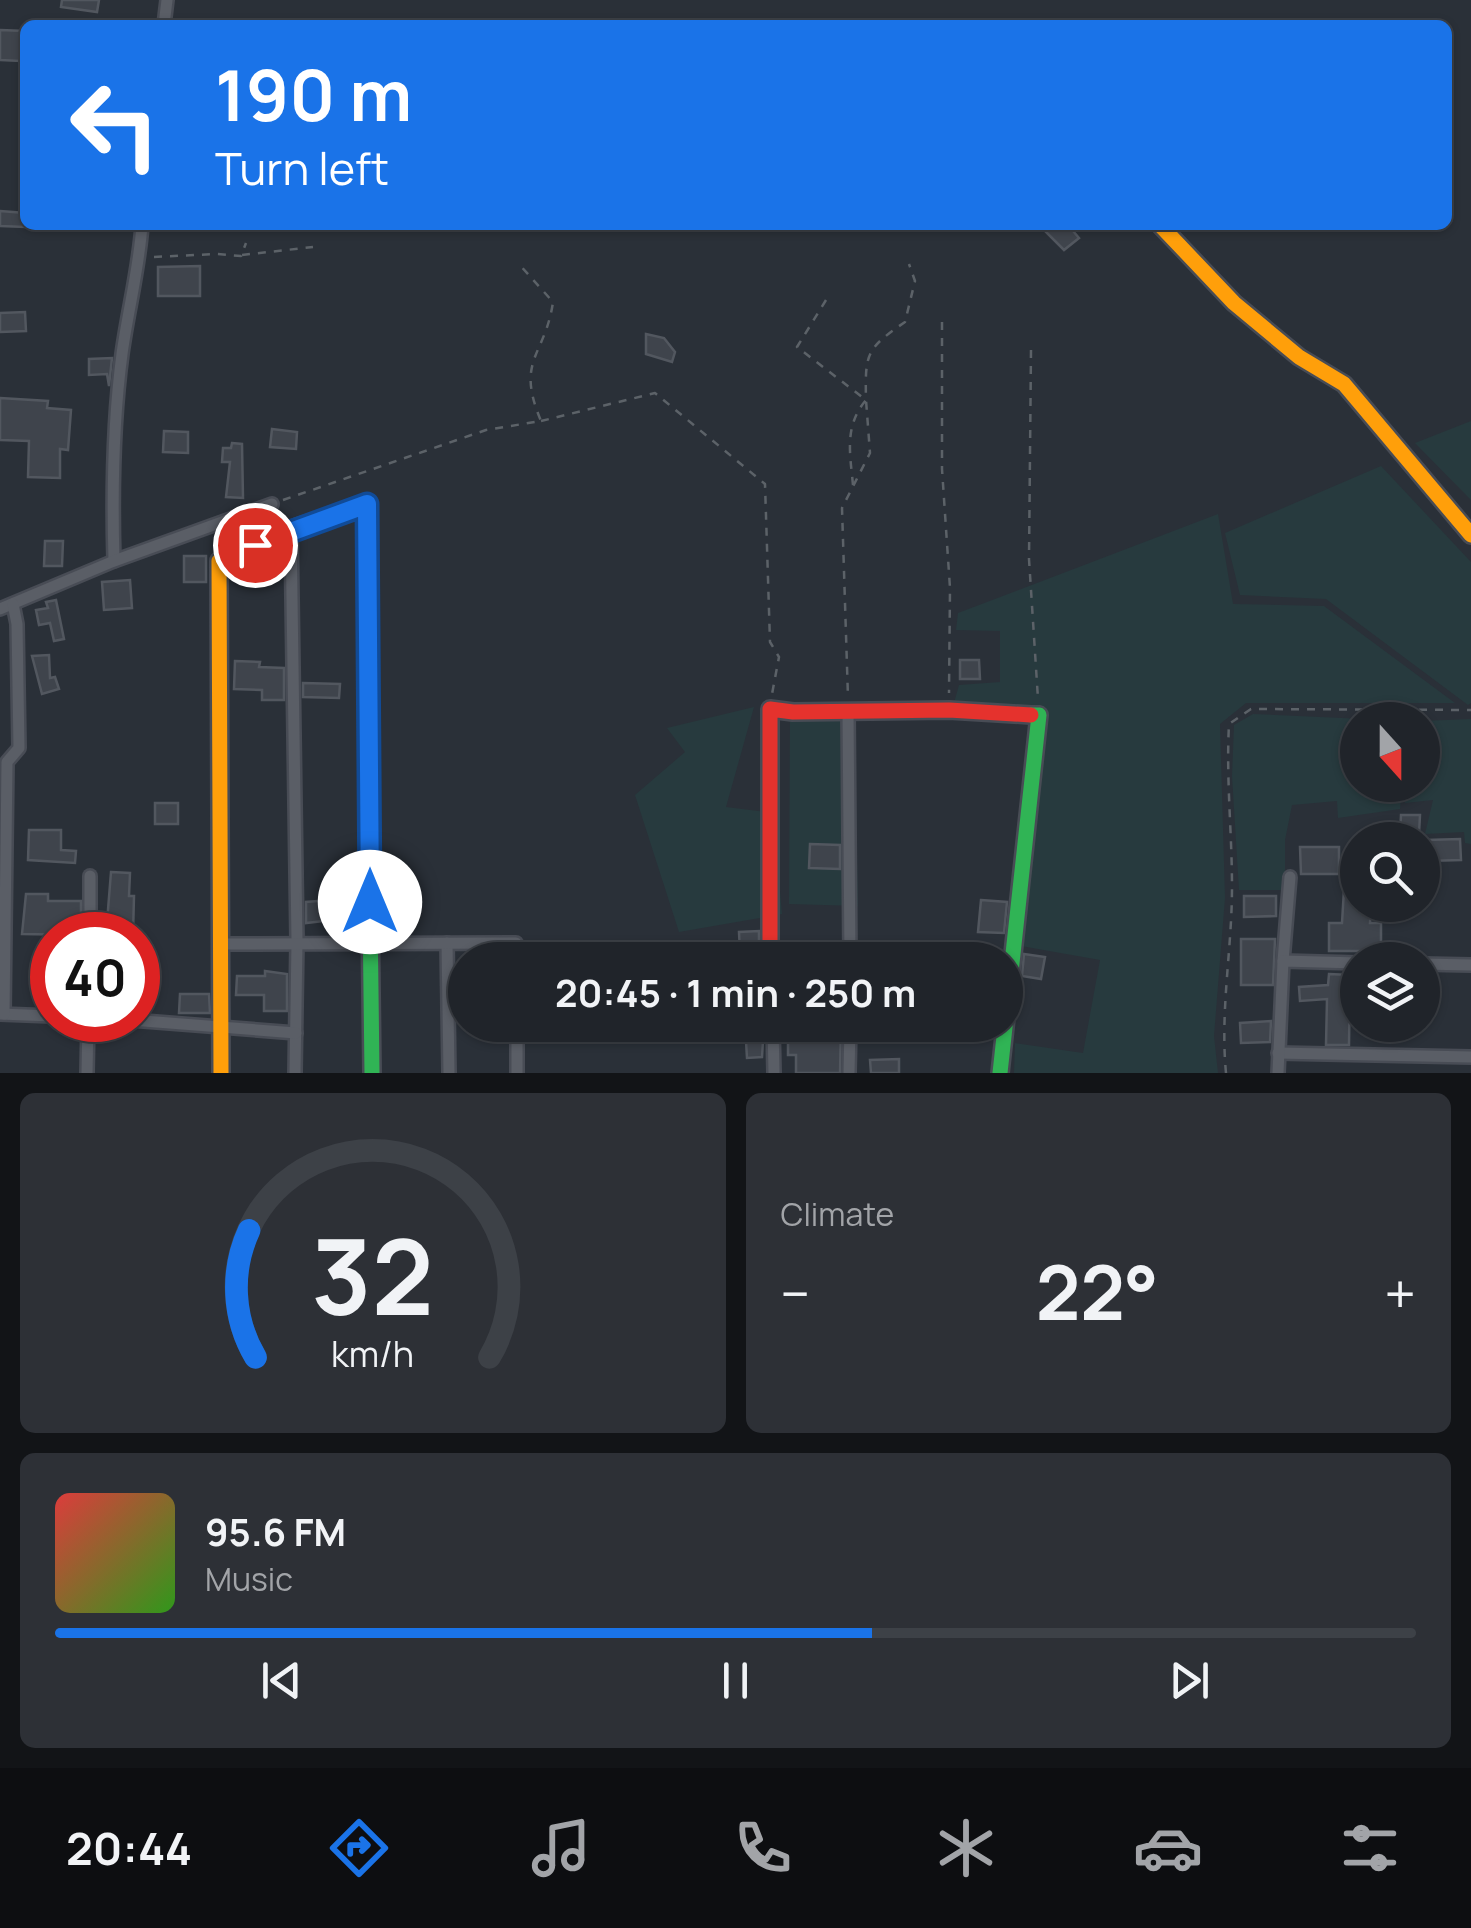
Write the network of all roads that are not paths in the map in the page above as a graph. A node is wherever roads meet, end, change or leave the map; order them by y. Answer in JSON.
{"nodes":[{"id":1,"x":142,"y":230,"type":"edge"},
{"id":2,"x":1165,"y":230,"type":"edge"},
{"id":3,"x":272,"y":504,"type":"road end"},
{"id":4,"x":292,"y":529,"type":"junction"},
{"id":5,"x":1471,"y":535,"type":"edge"},
{"id":6,"x":114,"y":560,"type":"junction"},
{"id":7,"x":6,"y":607,"type":"edge"},
{"id":8,"x":848,"y":710,"type":"junction"},
{"id":9,"x":90,"y":876,"type":"dead end"},
{"id":10,"x":1290,"y":877,"type":"dead end"},
{"id":11,"x":90,"y":912,"type":"edge"},
{"id":12,"x":297,"y":941,"type":"junction"},
{"id":13,"x":371,"y":941,"type":"junction"},
{"id":14,"x":770,"y":942,"type":"edge"},
{"id":15,"x":850,"y":942,"type":"edge"},
{"id":16,"x":447,"y":943,"type":"joint"},
{"id":17,"x":220,"y":944,"type":"junction"},
{"id":18,"x":1282,"y":961,"type":"junction"},
{"id":19,"x":1340,"y":963,"type":"edge"},
{"id":20,"x":1440,"y":964,"type":"edge"},
{"id":21,"x":1471,"y":965,"type":"edge"},
{"id":22,"x":2,"y":1014,"type":"edge"},
{"id":23,"x":30,"y":1015,"type":"edge"},
{"id":24,"x":160,"y":1022,"type":"edge"},
{"id":25,"x":221,"y":1027,"type":"junction"},
{"id":26,"x":296,"y":1034,"type":"junction"},
{"id":27,"x":87,"y":1042,"type":"edge"},
{"id":28,"x":517,"y":1042,"type":"edge"},
{"id":29,"x":773,"y":1042,"type":"edge"},
{"id":30,"x":850,"y":1042,"type":"edge"},
{"id":31,"x":1278,"y":1052,"type":"junction"},
{"id":32,"x":1471,"y":1057,"type":"edge"},
{"id":33,"x":86,"y":1073,"type":"edge"},
{"id":34,"x":221,"y":1073,"type":"edge"},
{"id":35,"x":295,"y":1073,"type":"edge"},
{"id":36,"x":372,"y":1073,"type":"edge"},
{"id":37,"x":449,"y":1073,"type":"edge"},
{"id":38,"x":518,"y":1073,"type":"edge"},
{"id":39,"x":774,"y":1073,"type":"edge"},
{"id":40,"x":850,"y":1073,"type":"edge"},
{"id":41,"x":1000,"y":1073,"type":"edge"},
{"id":42,"x":1278,"y":1073,"type":"edge"}],
"edges":[{"from":1,"to":6,"type":"street"},
{"from":2,"to":5,"type":"street"},
{"from":3,"to":6,"type":"street"},
{"from":4,"to":12,"type":"street"},
{"from":4,"to":13,"type":"street"},
{"from":4,"to":17,"type":"street"},
{"from":6,"to":7,"type":"street"},
{"from":7,"to":22,"type":"street"},
{"from":8,"to":14,"type":"street"},
{"from":8,"to":15,"type":"street"},
{"from":8,"to":41,"type":"street"},
{"from":9,"to":11,"type":"street"},
{"from":10,"to":18,"type":"street"},
{"from":12,"to":13,"type":"street"},
{"from":12,"to":17,"type":"street"},
{"from":12,"to":26,"type":"street"},
{"from":13,"to":16,"type":"street"},
{"from":13,"to":36,"type":"street"},
{"from":16,"to":37,"type":"street"},
{"from":17,"to":25,"type":"street"},
{"from":18,"to":19,"type":"street"},
{"from":18,"to":31,"type":"street"},
{"from":20,"to":21,"type":"street"},
{"from":22,"to":23,"type":"street"},
{"from":24,"to":25,"type":"street"},
{"from":25,"to":26,"type":"street"},
{"from":25,"to":34,"type":"street"},
{"from":26,"to":35,"type":"street"},
{"from":27,"to":33,"type":"street"},
{"from":28,"to":38,"type":"street"},
{"from":29,"to":39,"type":"street"},
{"from":30,"to":40,"type":"street"},
{"from":31,"to":32,"type":"street"},
{"from":31,"to":42,"type":"street"}]}
